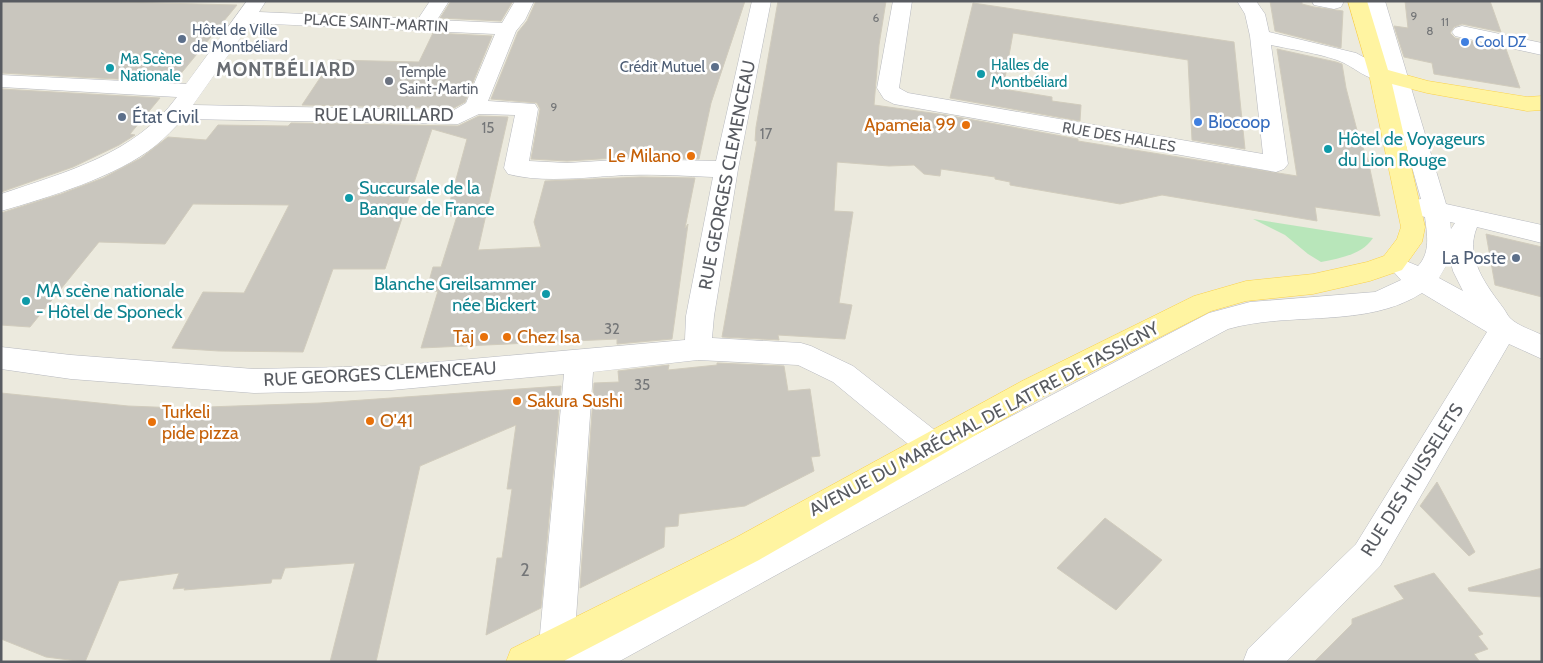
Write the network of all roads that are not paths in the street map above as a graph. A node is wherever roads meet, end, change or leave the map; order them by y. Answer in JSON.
{"nodes":[{"id":1,"x":440,"y":1,"type":"edge"},
{"id":2,"x":525,"y":1,"type":"edge"},
{"id":3,"x":762,"y":1,"type":"edge"},
{"id":4,"x":903,"y":1,"type":"edge"},
{"id":5,"x":1246,"y":1,"type":"edge"},
{"id":6,"x":1320,"y":1,"type":"edge"},
{"id":7,"x":1335,"y":1,"type":"edge"},
{"id":8,"x":1357,"y":1,"type":"edge"},
{"id":9,"x":1375,"y":1,"type":"edge"},
{"id":10,"x":251,"y":9,"type":"edge"},
{"id":11,"x":424,"y":25,"type":"junction"},
{"id":12,"x":507,"y":29,"type":"junction"},
{"id":13,"x":1462,"y":32,"type":"dead end"},
{"id":14,"x":1260,"y":36,"type":"junction"},
{"id":15,"x":1542,"y":49,"type":"edge"},
{"id":16,"x":1388,"y":76,"type":"junction"},
{"id":17,"x":1,"y":81,"type":"edge"},
{"id":18,"x":192,"y":91,"type":"junction"},
{"id":19,"x":1542,"y":103,"type":"edge"},
{"id":20,"x":475,"y":107,"type":"junction"},
{"id":21,"x":177,"y":112,"type":"junction"},
{"id":22,"x":726,"y":169,"type":"junction"},
{"id":23,"x":1,"y":203,"type":"edge"},
{"id":24,"x":1423,"y":208,"type":"junction"},
{"id":25,"x":1470,"y":217,"type":"junction"},
{"id":26,"x":1542,"y":234,"type":"edge"},
{"id":27,"x":1393,"y":263,"type":"junction"},
{"id":28,"x":1422,"y":280,"type":"junction"},
{"id":29,"x":1504,"y":328,"type":"junction"},
{"id":30,"x":1542,"y":348,"type":"edge"},
{"id":31,"x":698,"y":349,"type":"junction"},
{"id":32,"x":1,"y":358,"type":"edge"},
{"id":33,"x":579,"y":362,"type":"junction"},
{"id":34,"x":930,"y":444,"type":"junction"},
{"id":35,"x":570,"y":653,"type":"edge"},
{"id":36,"x":524,"y":662,"type":"edge"},
{"id":37,"x":1261,"y":662,"type":"edge"}],
"edges":[{"from":1,"to":11,"type":"street"},
{"from":2,"to":12,"type":"street"},
{"from":3,"to":22,"type":"street","name":"RUE GEORGES CLEMENCEAU"},
{"from":4,"to":14,"type":"street","name":"RUE DES HALLES"},
{"from":5,"to":14,"type":"street","name":"RUE DES HALLES"},
{"from":6,"to":7,"type":"street"},
{"from":8,"to":16,"type":"main road"},
{"from":9,"to":16,"type":"street"},
{"from":10,"to":11,"type":"street","name":"PLACE SAINT-MARTIN"},
{"from":10,"to":18,"type":"street"},
{"from":11,"to":12,"type":"street","name":"PLACE SAINT-MARTIN"},
{"from":12,"to":20,"type":"street"},
{"from":13,"to":15,"type":"street"},
{"from":14,"to":16,"type":"street"},
{"from":16,"to":19,"type":"main road"},
{"from":16,"to":24,"type":"street"},
{"from":17,"to":18,"type":"street"},
{"from":18,"to":21,"type":"street"},
{"from":20,"to":21,"type":"street","name":"RUE LAURILLARD"},
{"from":20,"to":22,"type":"street","name":"RUE LAURILLARD"},
{"from":21,"to":23,"type":"street"},
{"from":22,"to":31,"type":"street","name":"RUE GEORGES CLEMENCEAU"},
{"from":24,"to":25,"type":"street"},
{"from":24,"to":27,"type":"main road"},
{"from":24,"to":28,"type":"street"},
{"from":25,"to":26,"type":"street"},
{"from":25,"to":29,"type":"street"},
{"from":27,"to":28,"type":"street"},
{"from":27,"to":34,"type":"main road","name":"AVENUE DU MARÉCHAL DE LATTRE DE TASSIGNY"},
{"from":28,"to":29,"type":"street"},
{"from":28,"to":35,"type":"street"},
{"from":29,"to":30,"type":"street"},
{"from":29,"to":37,"type":"street","name":"RUE DES HUISSELETS"},
{"from":31,"to":33,"type":"street","name":"RUE GEORGES CLEMENCEAU"},
{"from":31,"to":34,"type":"street","name":"RUE GEORGES CLEMENCEAU"},
{"from":32,"to":33,"type":"street","name":"RUE GEORGES CLEMENCEAU"},
{"from":33,"to":35,"type":"street"},
{"from":34,"to":35,"type":"main road","name":"AVENUE DU MARÉCHAL DE LATTRE DE TASSIGNY"},
{"from":35,"to":36,"type":"main road","name":"AVENUE DU MARÉCHAL DE LATTRE DE TASSIGNY"}]}
